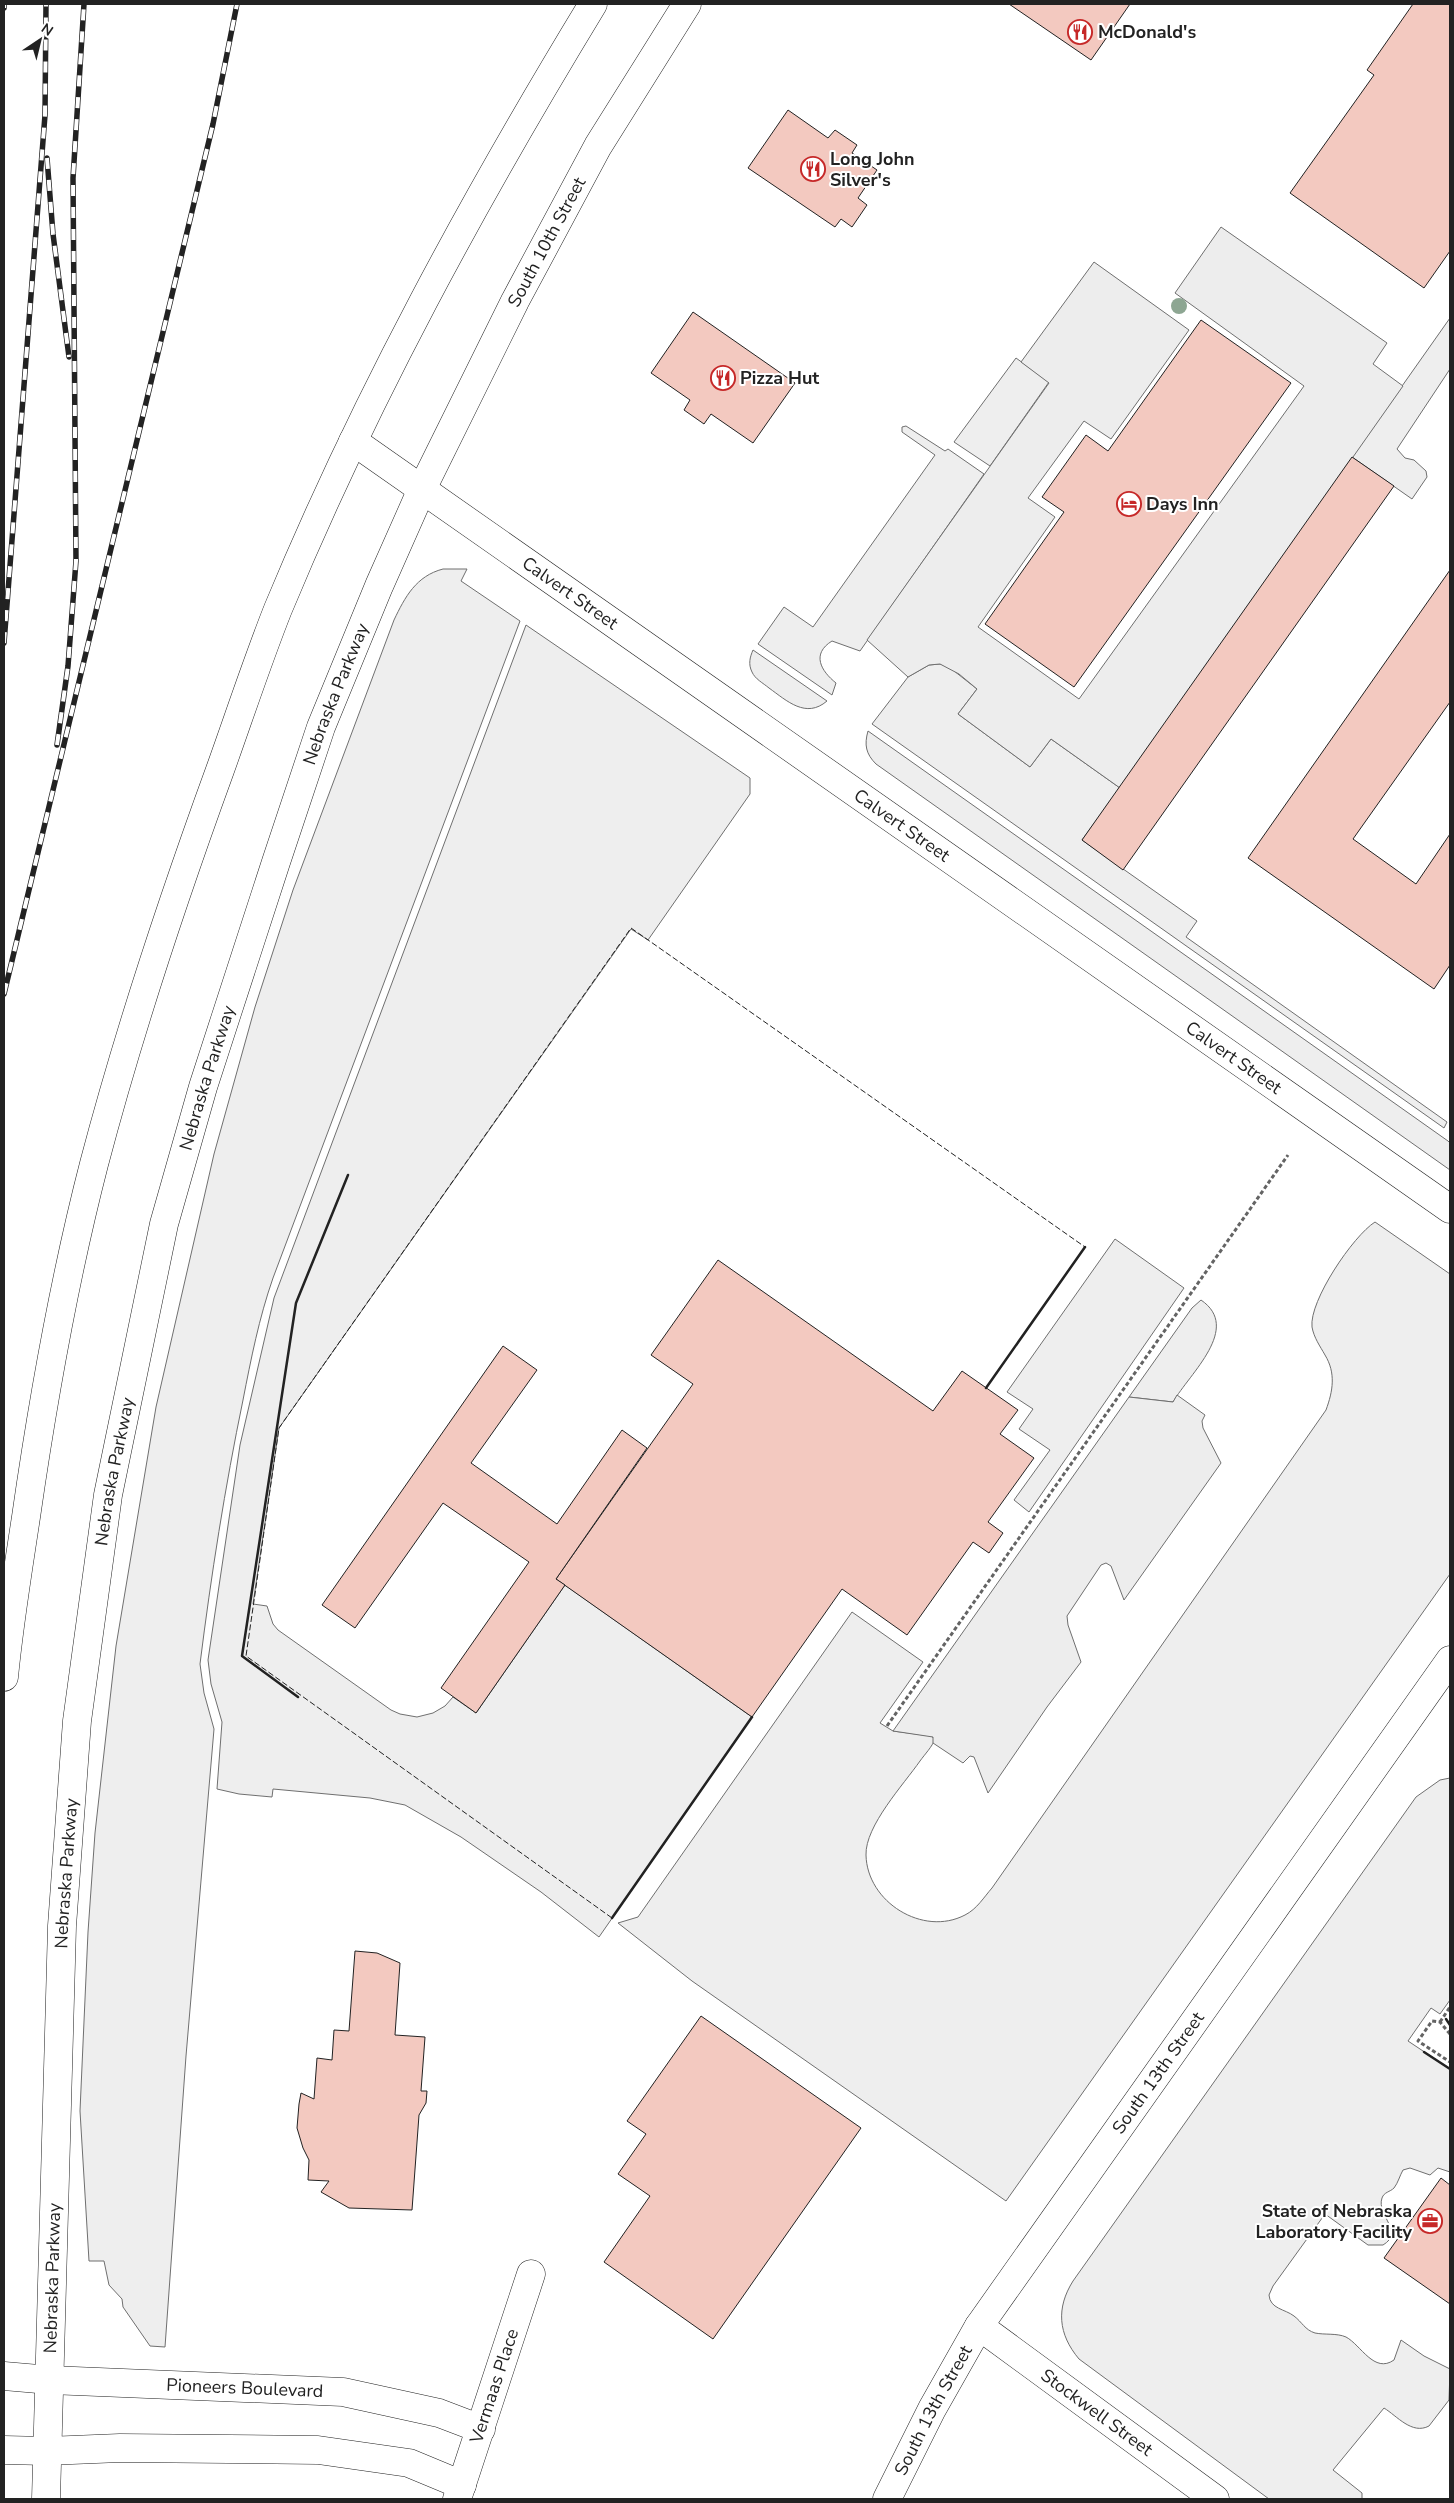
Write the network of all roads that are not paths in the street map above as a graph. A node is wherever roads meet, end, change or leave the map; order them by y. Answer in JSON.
{"nodes":[{"id":1,"x":593,"y":4,"type":"edge"},
{"id":2,"x":687,"y":4,"type":"edge"},
{"id":3,"x":353,"y":441,"type":"junction"},
{"id":4,"x":422,"y":489,"type":"junction"},
{"id":5,"x":1450,"y":1209,"type":"edge"},
{"id":6,"x":1450,"y":1660,"type":"edge"},
{"id":7,"x":4,"y":1677,"type":"edge"},
{"id":8,"x":531,"y":2274,"type":"dead end"},
{"id":9,"x":979,"y":2326,"type":"junction"},
{"id":10,"x":4,"y":2376,"type":"edge"},
{"id":11,"x":50,"y":2380,"type":"junction"},
{"id":12,"x":481,"y":2429,"type":"junction"},
{"id":13,"x":4,"y":2450,"type":"edge"},
{"id":14,"x":46,"y":2451,"type":"junction"},
{"id":15,"x":459,"y":2492,"type":"edge"},
{"id":16,"x":46,"y":2499,"type":"edge"},
{"id":17,"x":887,"y":2499,"type":"edge"},
{"id":18,"x":1215,"y":2499,"type":"edge"}],
"edges":[{"from":1,"to":3,"type":"main road"},
{"from":2,"to":4,"type":"main road","name":"South 10th Street"},
{"from":3,"to":4,"type":"main road","name":"Calvert Street"},
{"from":3,"to":7,"type":"main road"},
{"from":4,"to":5,"type":"main road","name":"Calvert Street"},
{"from":4,"to":11,"type":"main road","name":"Nebraska Parkway"},
{"from":6,"to":9,"type":"main road","name":"South 13th Street"},
{"from":8,"to":12,"type":"main road","name":"Vermaas Place"},
{"from":9,"to":17,"type":"main road","name":"South 13th Street"},
{"from":9,"to":18,"type":"main road","name":"Stockwell Street"},
{"from":10,"to":11,"type":"main road","name":"Pioneers Boulevard"},
{"from":11,"to":12,"type":"main road","name":"Pioneers Boulevard"},
{"from":11,"to":14,"type":"main road","name":"Nebraska Parkway"},
{"from":12,"to":15,"type":"main road","name":"Vermaas Place"},
{"from":13,"to":14,"type":"main road"},
{"from":14,"to":15,"type":"main road"},
{"from":14,"to":16,"type":"main road","name":"Nebraska Parkway"}]}
